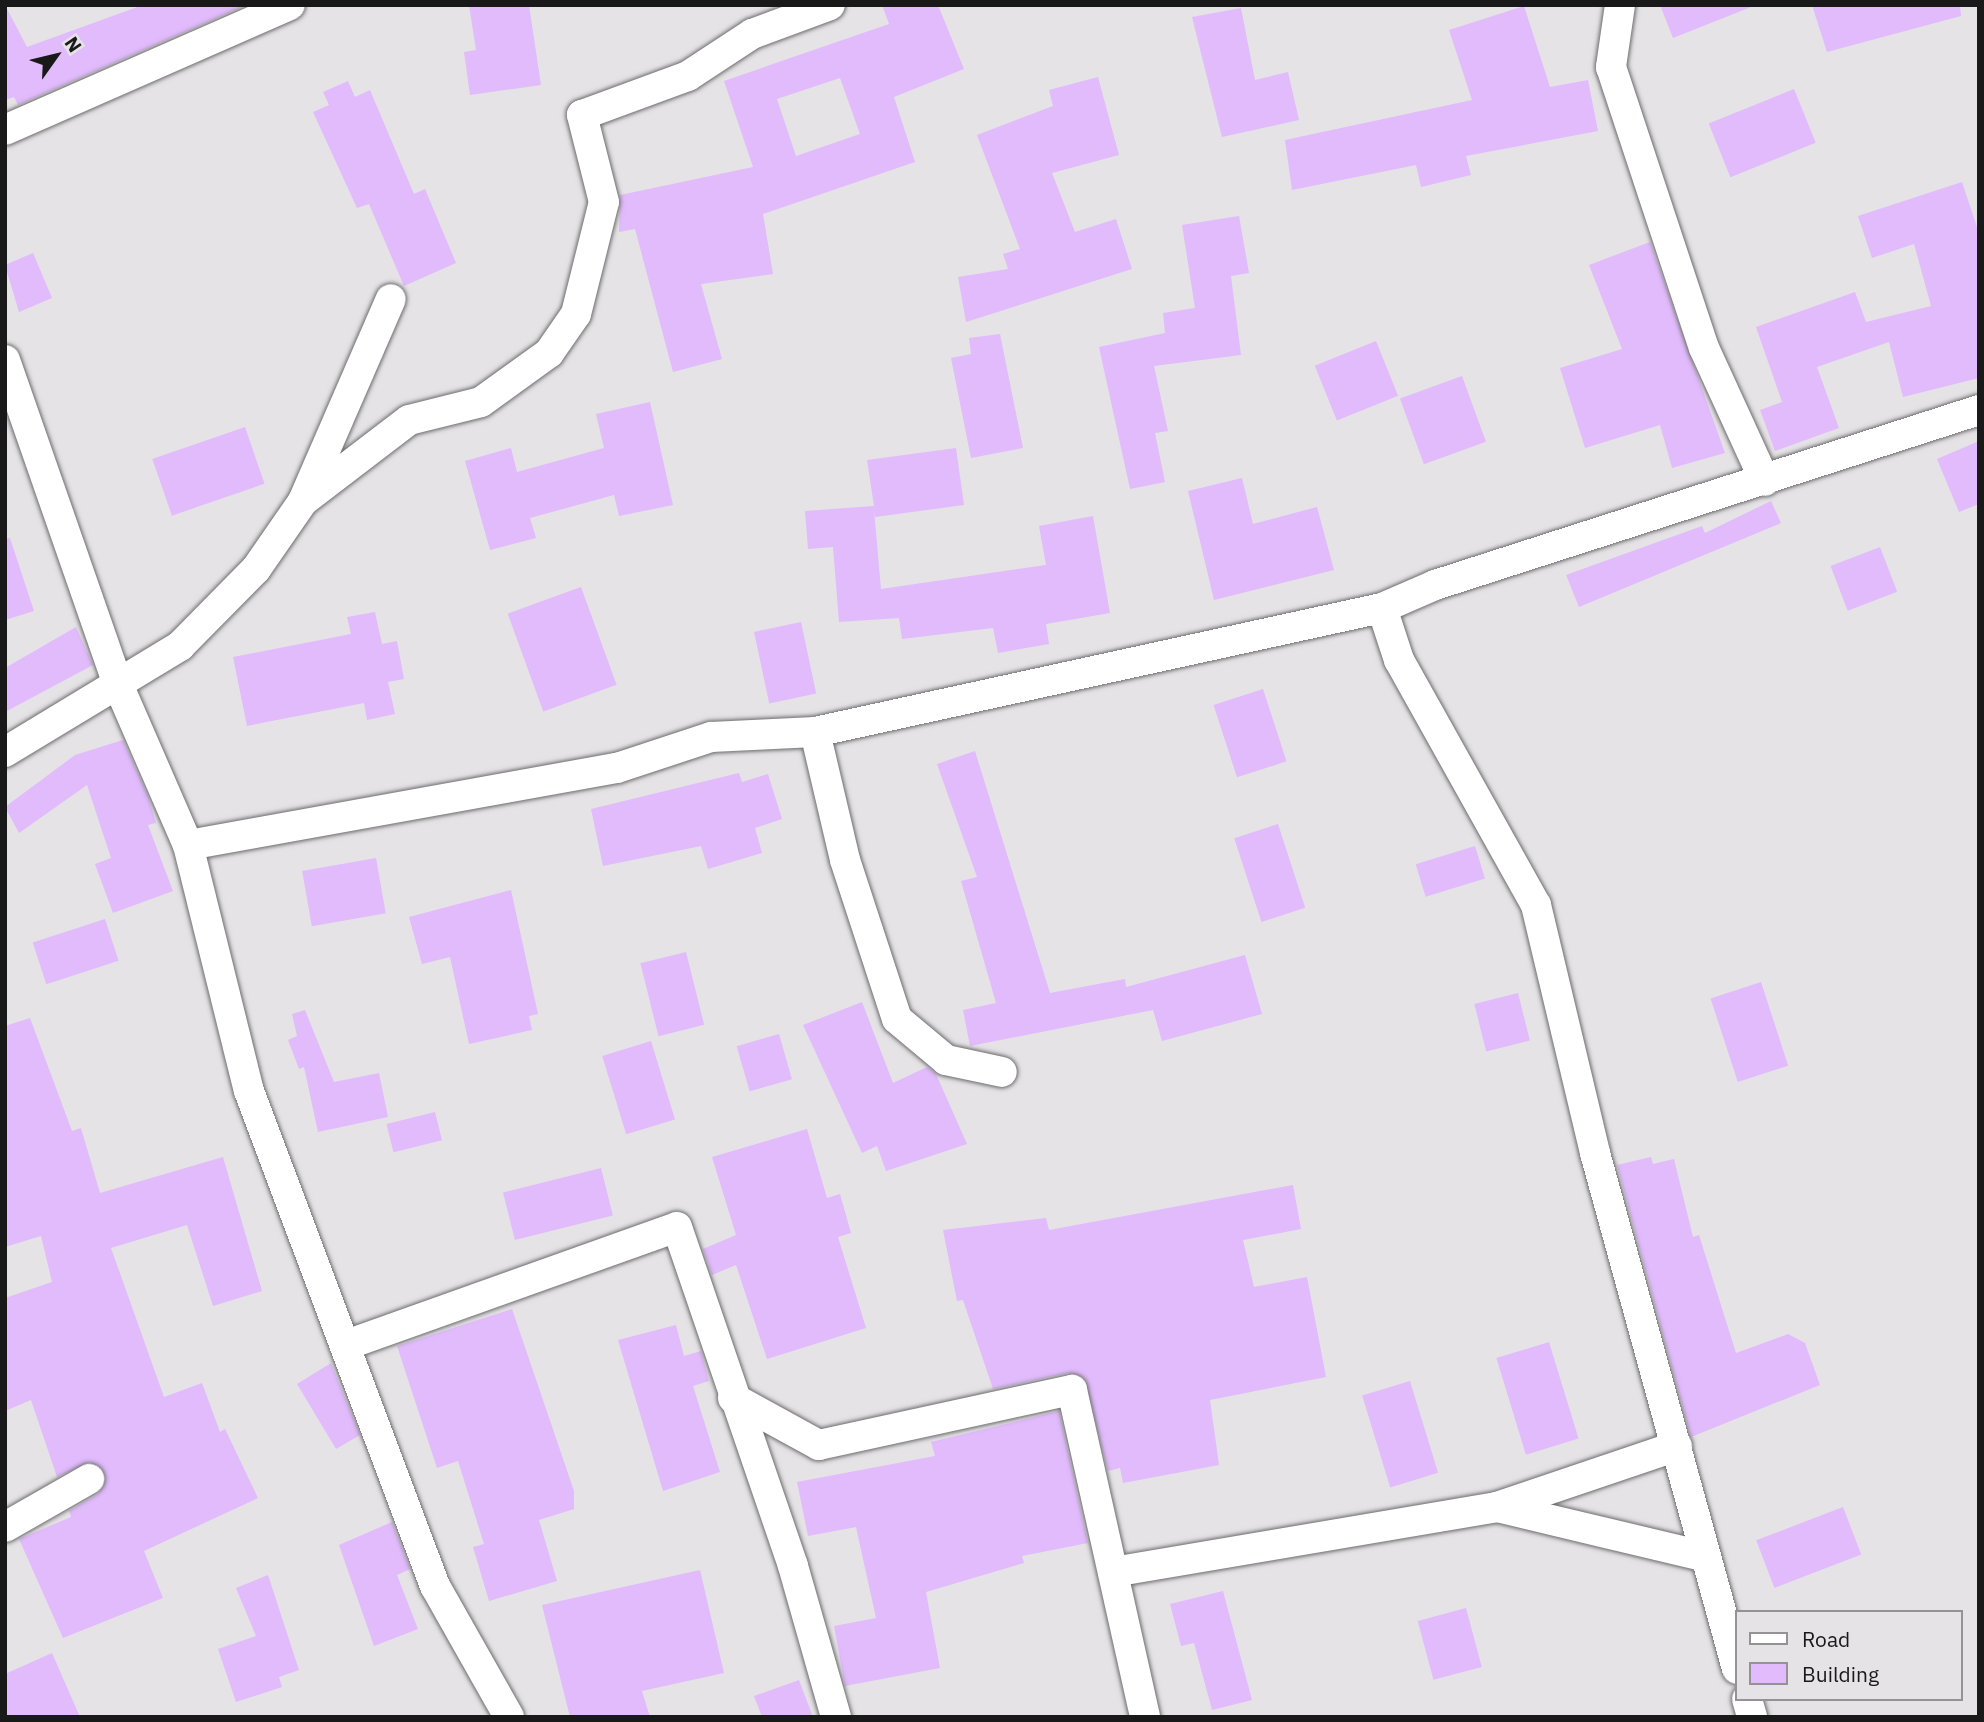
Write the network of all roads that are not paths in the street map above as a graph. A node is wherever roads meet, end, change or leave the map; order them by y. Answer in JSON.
{"nodes":[{"id":1,"x":290,"y":5,"type":"edge"},
{"id":2,"x":830,"y":5,"type":"edge"},
{"id":3,"x":1620,"y":5,"type":"edge"},
{"id":4,"x":5,"y":130,"type":"edge"},
{"id":5,"x":391,"y":299,"type":"dead end"},
{"id":6,"x":5,"y":360,"type":"edge"},
{"id":7,"x":1979,"y":410,"type":"edge"},
{"id":8,"x":1765,"y":481,"type":"junction"},
{"id":9,"x":303,"y":501,"type":"junction"},
{"id":10,"x":1382,"y":608,"type":"junction"},
{"id":11,"x":117,"y":682,"type":"junction"},
{"id":12,"x":815,"y":732,"type":"junction"},
{"id":13,"x":5,"y":752,"type":"edge"},
{"id":14,"x":188,"y":845,"type":"junction"},
{"id":15,"x":1002,"y":1072,"type":"dead end"},
{"id":16,"x":346,"y":1345,"type":"junction"},
{"id":17,"x":733,"y":1398,"type":"junction"},
{"id":18,"x":1677,"y":1446,"type":"junction"},
{"id":19,"x":89,"y":1479,"type":"dead end"},
{"id":20,"x":1497,"y":1507,"type":"junction"},
{"id":21,"x":5,"y":1527,"type":"edge"},
{"id":22,"x":1703,"y":1556,"type":"junction"},
{"id":23,"x":1113,"y":1572,"type":"junction"},
{"id":24,"x":1736,"y":1666,"type":"edge"},
{"id":25,"x":509,"y":1717,"type":"edge"},
{"id":26,"x":836,"y":1717,"type":"edge"},
{"id":27,"x":1145,"y":1717,"type":"edge"}],
"edges":[{"from":1,"to":4,"type":"street"},
{"from":2,"to":9,"type":"street"},
{"from":3,"to":8,"type":"street"},
{"from":5,"to":9,"type":"street"},
{"from":6,"to":11,"type":"street"},
{"from":7,"to":8,"type":"street"},
{"from":8,"to":10,"type":"street"},
{"from":9,"to":11,"type":"street"},
{"from":10,"to":12,"type":"street"},
{"from":10,"to":18,"type":"street"},
{"from":11,"to":13,"type":"street"},
{"from":11,"to":14,"type":"street"},
{"from":12,"to":14,"type":"street"},
{"from":12,"to":15,"type":"street"},
{"from":14,"to":16,"type":"street"},
{"from":16,"to":17,"type":"street"},
{"from":16,"to":25,"type":"street"},
{"from":17,"to":23,"type":"street"},
{"from":17,"to":26,"type":"street"},
{"from":18,"to":20,"type":"street"},
{"from":18,"to":22,"type":"street"},
{"from":19,"to":21,"type":"street"},
{"from":20,"to":22,"type":"street"},
{"from":20,"to":23,"type":"street"},
{"from":22,"to":24,"type":"street"},
{"from":23,"to":27,"type":"street"}]}
